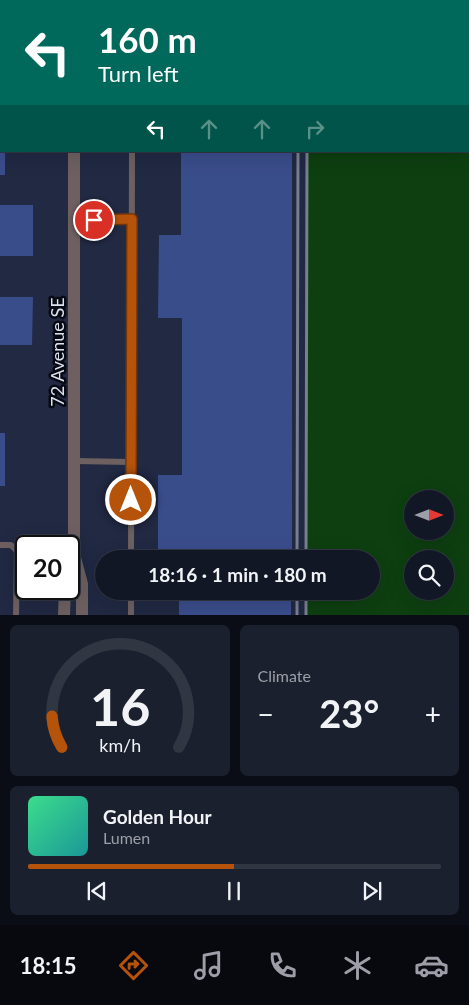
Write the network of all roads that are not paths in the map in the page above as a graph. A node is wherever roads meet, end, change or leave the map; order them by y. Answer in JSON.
{"nodes":[{"id":1,"x":74,"y":152,"type":"edge"},
{"id":2,"x":132,"y":152,"type":"edge"},
{"id":3,"x":132,"y":219,"type":"junction"},
{"id":4,"x":75,"y":220,"type":"junction"},
{"id":5,"x":74,"y":461,"type":"junction"},
{"id":6,"x":131,"y":462,"type":"junction"},
{"id":7,"x":72,"y":535,"type":"edge"},
{"id":8,"x":0,"y":545,"type":"edge"},
{"id":9,"x":15,"y":549,"type":"edge"},
{"id":10,"x":131,"y":550,"type":"edge"},
{"id":11,"x":80,"y":577,"type":"edge"},
{"id":12,"x":16,"y":600,"type":"edge"},
{"id":13,"x":65,"y":600,"type":"edge"},
{"id":14,"x":131,"y":600,"type":"edge"},
{"id":15,"x":16,"y":615,"type":"edge"},
{"id":16,"x":64,"y":615,"type":"edge"},
{"id":17,"x":82,"y":615,"type":"edge"},
{"id":18,"x":131,"y":615,"type":"edge"}],
"edges":[{"from":1,"to":4,"type":"street","name":"72 Avenue SE"},
{"from":2,"to":3,"type":"lane"},
{"from":3,"to":4,"type":"lane"},
{"from":3,"to":6,"type":"lane"},
{"from":4,"to":5,"type":"street","name":"72 Avenue SE"},
{"from":5,"to":6,"type":"lane"},
{"from":5,"to":7,"type":"street","name":"72 Avenue SE"},
{"from":6,"to":10,"type":"lane"},
{"from":8,"to":9,"type":"lane"},
{"from":11,"to":17,"type":"street","name":"72 Avenue SE"},
{"from":12,"to":15,"type":"lane"},
{"from":13,"to":16,"type":"street"},
{"from":14,"to":18,"type":"lane"}]}
